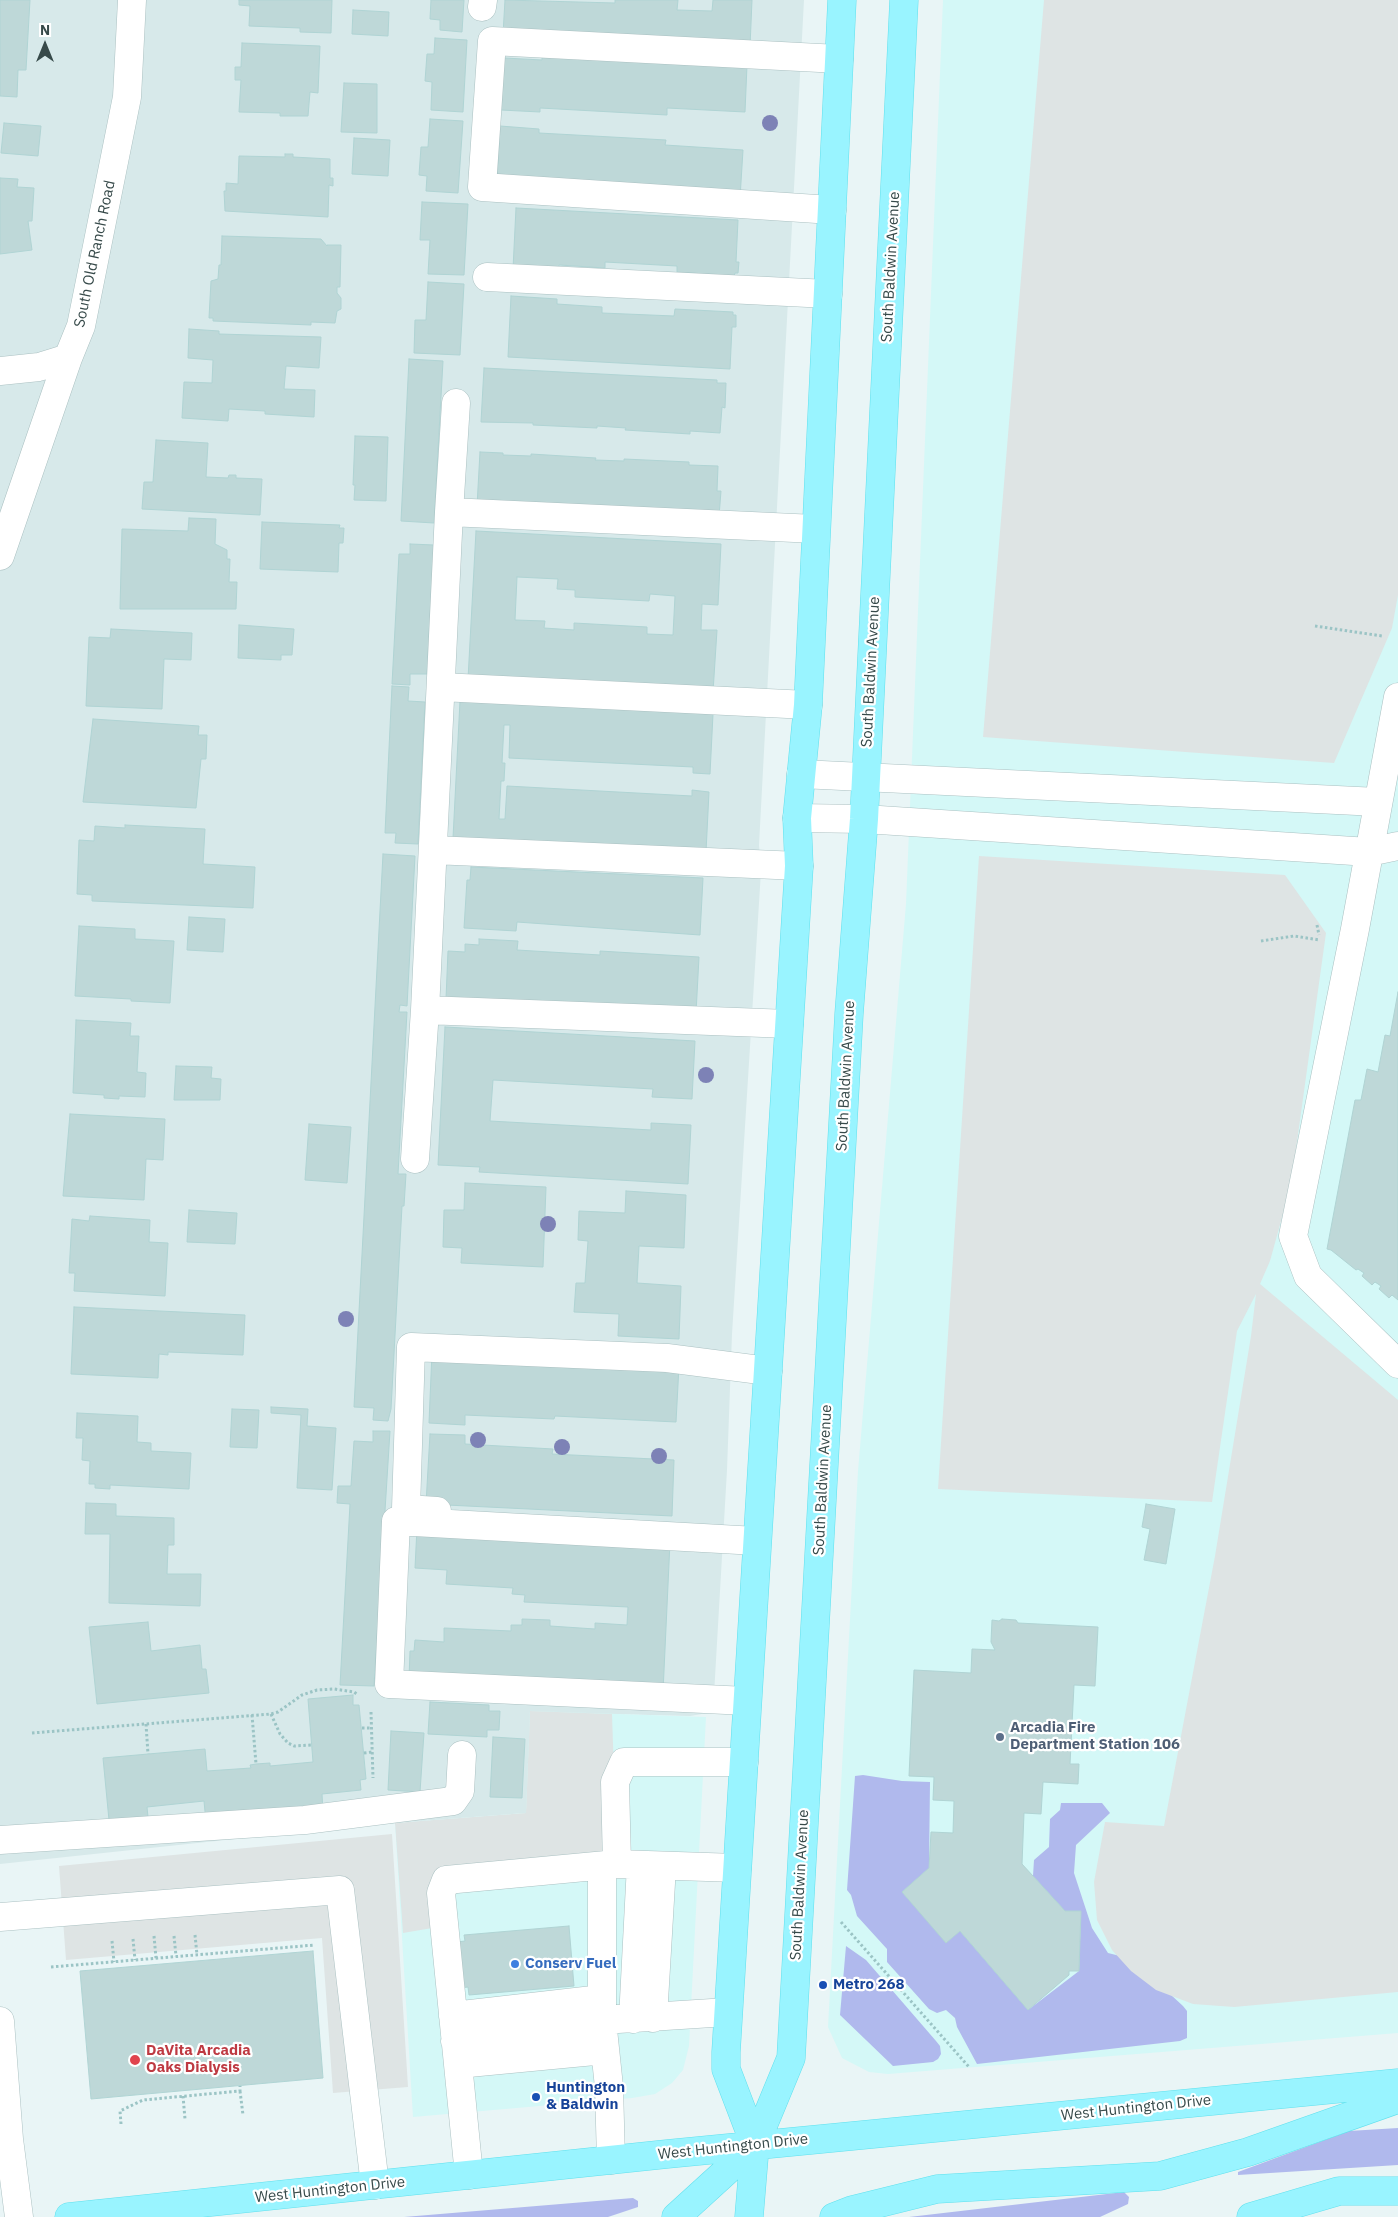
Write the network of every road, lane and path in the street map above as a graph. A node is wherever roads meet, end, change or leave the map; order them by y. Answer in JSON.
{"nodes":[{"id":1,"x":132,"y":0,"type":"edge"},
{"id":2,"x":842,"y":0,"type":"edge"},
{"id":3,"x":904,"y":0,"type":"edge"},
{"id":4,"x":839,"y":59,"type":"junction"},
{"id":5,"x":832,"y":210,"type":"junction"},
{"id":6,"x":487,"y":277,"type":"dead end"},
{"id":7,"x":828,"y":294,"type":"junction"},
{"id":8,"x":68,"y":358,"type":"junction"},
{"id":9,"x":0,"y":371,"type":"edge"},
{"id":10,"x":456,"y":403,"type":"dead end"},
{"id":11,"x":449,"y":512,"type":"junction"},
{"id":12,"x":816,"y":529,"type":"junction"},
{"id":13,"x":0,"y":556,"type":"edge"},
{"id":14,"x":1315,"y":626,"type":"dead end"},
{"id":15,"x":1382,"y":636,"type":"dead end"},
{"id":16,"x":440,"y":687,"type":"junction"},
{"id":17,"x":1398,"y":697,"type":"edge"},
{"id":18,"x":808,"y":705,"type":"junction"},
{"id":19,"x":801,"y":774,"type":"junction"},
{"id":20,"x":866,"y":778,"type":"junction"},
{"id":21,"x":1378,"y":802,"type":"junction"},
{"id":22,"x":797,"y":818,"type":"junction"},
{"id":23,"x":864,"y":819,"type":"junction"},
{"id":24,"x":1398,"y":846,"type":"edge"},
{"id":25,"x":433,"y":850,"type":"junction"},
{"id":26,"x":1369,"y":852,"type":"junction"},
{"id":27,"x":799,"y":866,"type":"junction"},
{"id":28,"x":1317,"y":925,"type":"dead end"},
{"id":29,"x":1261,"y":940,"type":"dead end"},
{"id":30,"x":425,"y":1010,"type":"junction"},
{"id":31,"x":789,"y":1024,"type":"junction"},
{"id":32,"x":415,"y":1159,"type":"dead end"},
{"id":33,"x":1398,"y":1364,"type":"edge"},
{"id":34,"x":768,"y":1371,"type":"junction"},
{"id":35,"x":758,"y":1533,"type":"junction"},
{"id":36,"x":365,"y":1700,"type":"dead end"},
{"id":37,"x":748,"y":1701,"type":"junction"},
{"id":38,"x":371,"y":1704,"type":"dead end"},
{"id":39,"x":271,"y":1714,"type":"junction"},
{"id":40,"x":252,"y":1715,"type":"junction"},
{"id":41,"x":146,"y":1724,"type":"junction"},
{"id":42,"x":362,"y":1728,"type":"dead end"},
{"id":43,"x":372,"y":1728,"type":"junction"},
{"id":44,"x":32,"y":1733,"type":"dead end"},
{"id":45,"x":312,"y":1745,"type":"dead end"},
{"id":46,"x":372,"y":1752,"type":"junction"},
{"id":47,"x":364,"y":1753,"type":"dead end"},
{"id":48,"x":148,"y":1754,"type":"dead end"},
{"id":49,"x":462,"y":1754,"type":"dead end"},
{"id":50,"x":744,"y":1762,"type":"junction"},
{"id":51,"x":256,"y":1764,"type":"dead end"},
{"id":52,"x":374,"y":1812,"type":"junction"},
{"id":53,"x":0,"y":1840,"type":"edge"},
{"id":54,"x":630,"y":1865,"type":"junction"},
{"id":55,"x":737,"y":1868,"type":"junction"},
{"id":56,"x":0,"y":1917,"type":"edge"},
{"id":57,"x":841,"y":1922,"type":"dead end"},
{"id":58,"x":317,"y":1944,"type":"dead end"},
{"id":59,"x":51,"y":1967,"type":"dead end"},
{"id":60,"x":728,"y":2012,"type":"junction"},
{"id":61,"x":643,"y":2019,"type":"junction"},
{"id":62,"x":0,"y":2021,"type":"edge"},
{"id":63,"x":603,"y":2024,"type":"junction"},
{"id":64,"x":455,"y":2040,"type":"junction"},
{"id":65,"x":969,"y":2067,"type":"dead end"},
{"id":66,"x":1398,"y":2083,"type":"edge"},
{"id":67,"x":240,"y":2086,"type":"dead end"},
{"id":68,"x":240,"y":2091,"type":"junction"},
{"id":69,"x":182,"y":2096,"type":"junction"},
{"id":70,"x":1398,"y":2099,"type":"edge"},
{"id":71,"x":243,"y":2115,"type":"dead end"},
{"id":72,"x":185,"y":2119,"type":"dead end"},
{"id":73,"x":121,"y":2124,"type":"dead end"},
{"id":74,"x":755,"y":2145,"type":"junction"},
{"id":75,"x":611,"y":2160,"type":"junction"},
{"id":76,"x":469,"y":2175,"type":"junction"},
{"id":77,"x":375,"y":2185,"type":"junction"},
{"id":78,"x":1398,"y":2191,"type":"edge"},
{"id":79,"x":19,"y":2217,"type":"edge"},
{"id":80,"x":69,"y":2217,"type":"edge"},
{"id":81,"x":676,"y":2217,"type":"edge"},
{"id":82,"x":749,"y":2217,"type":"edge"},
{"id":83,"x":834,"y":2217,"type":"edge"},
{"id":84,"x":1251,"y":2217,"type":"edge"}],
"edges":[{"from":1,"to":8,"type":"street","name":"South Old Ranch Road"},
{"from":2,"to":4,"type":"main road","name":"South Baldwin Avenue"},
{"from":3,"to":20,"type":"main road","name":"South Baldwin Avenue"},
{"from":4,"to":5,"type":"main road","name":"South Baldwin Avenue"},
{"from":4,"to":5,"type":"street"},
{"from":5,"to":7,"type":"main road","name":"South Baldwin Avenue"},
{"from":6,"to":7,"type":"street"},
{"from":7,"to":12,"type":"main road","name":"South Baldwin Avenue"},
{"from":8,"to":9,"type":"street"},
{"from":8,"to":13,"type":"street","name":"South Old Ranch Road"},
{"from":10,"to":11,"type":"street"},
{"from":11,"to":12,"type":"street"},
{"from":11,"to":16,"type":"street"},
{"from":12,"to":18,"type":"main road","name":"South Baldwin Avenue"},
{"from":14,"to":15,"type":"path"},
{"from":16,"to":18,"type":"street"},
{"from":16,"to":25,"type":"street"},
{"from":17,"to":21,"type":"street"},
{"from":18,"to":19,"type":"main road","name":"South Baldwin Avenue"},
{"from":19,"to":20,"type":"street"},
{"from":19,"to":22,"type":"main road","name":"South Baldwin Avenue"},
{"from":20,"to":21,"type":"street"},
{"from":20,"to":23,"type":"main road","name":"South Baldwin Avenue"},
{"from":21,"to":26,"type":"street"},
{"from":22,"to":23,"type":"street"},
{"from":22,"to":27,"type":"main road","name":"South Baldwin Avenue"},
{"from":23,"to":26,"type":"street"},
{"from":23,"to":74,"type":"main road","name":"South Baldwin Avenue"},
{"from":24,"to":26,"type":"street"},
{"from":25,"to":27,"type":"street"},
{"from":25,"to":30,"type":"street"},
{"from":26,"to":33,"type":"street"},
{"from":27,"to":31,"type":"main road","name":"South Baldwin Avenue"},
{"from":28,"to":29,"type":"path"},
{"from":30,"to":31,"type":"street"},
{"from":30,"to":32,"type":"street"},
{"from":31,"to":34,"type":"main road","name":"South Baldwin Avenue"},
{"from":34,"to":35,"type":"main road","name":"South Baldwin Avenue"},
{"from":34,"to":35,"type":"street"},
{"from":35,"to":37,"type":"main road","name":"South Baldwin Avenue"},
{"from":35,"to":37,"type":"street"},
{"from":36,"to":39,"type":"path"},
{"from":37,"to":50,"type":"main road","name":"South Baldwin Avenue"},
{"from":38,"to":43,"type":"path"},
{"from":39,"to":40,"type":"path"},
{"from":39,"to":45,"type":"path"},
{"from":40,"to":41,"type":"path"},
{"from":40,"to":51,"type":"path"},
{"from":41,"to":44,"type":"path"},
{"from":41,"to":48,"type":"path"},
{"from":42,"to":43,"type":"path"},
{"from":43,"to":46,"type":"path"},
{"from":46,"to":47,"type":"path"},
{"from":46,"to":52,"type":"path"},
{"from":49,"to":52,"type":"street"},
{"from":50,"to":54,"type":"street"},
{"from":50,"to":55,"type":"main road","name":"South Baldwin Avenue"},
{"from":52,"to":53,"type":"street"},
{"from":54,"to":55,"type":"street"},
{"from":54,"to":61,"type":"street"},
{"from":54,"to":63,"type":"street"},
{"from":54,"to":64,"type":"street"},
{"from":55,"to":60,"type":"main road","name":"South Baldwin Avenue"},
{"from":56,"to":77,"type":"street"},
{"from":57,"to":65,"type":"path"},
{"from":58,"to":59,"type":"path"},
{"from":60,"to":61,"type":"street"},
{"from":60,"to":74,"type":"main road","name":"South Baldwin Avenue"},
{"from":61,"to":63,"type":"street"},
{"from":62,"to":79,"type":"street"},
{"from":63,"to":64,"type":"street"},
{"from":63,"to":64,"type":"street"},
{"from":63,"to":75,"type":"street"},
{"from":64,"to":76,"type":"street"},
{"from":66,"to":74,"type":"main road","name":"West Huntington Drive"},
{"from":67,"to":68,"type":"path"},
{"from":68,"to":69,"type":"path"},
{"from":68,"to":71,"type":"path"},
{"from":69,"to":72,"type":"path"},
{"from":69,"to":73,"type":"path"},
{"from":70,"to":83,"type":"main road"},
{"from":74,"to":75,"type":"main road","name":"West Huntington Drive"},
{"from":74,"to":81,"type":"main road"},
{"from":74,"to":82,"type":"main road","name":"South Baldwin Avenue"},
{"from":75,"to":76,"type":"main road","name":"West Huntington Drive"},
{"from":76,"to":77,"type":"main road","name":"West Huntington Drive"},
{"from":77,"to":80,"type":"main road","name":"West Huntington Drive"},
{"from":78,"to":84,"type":"main road"}]}
